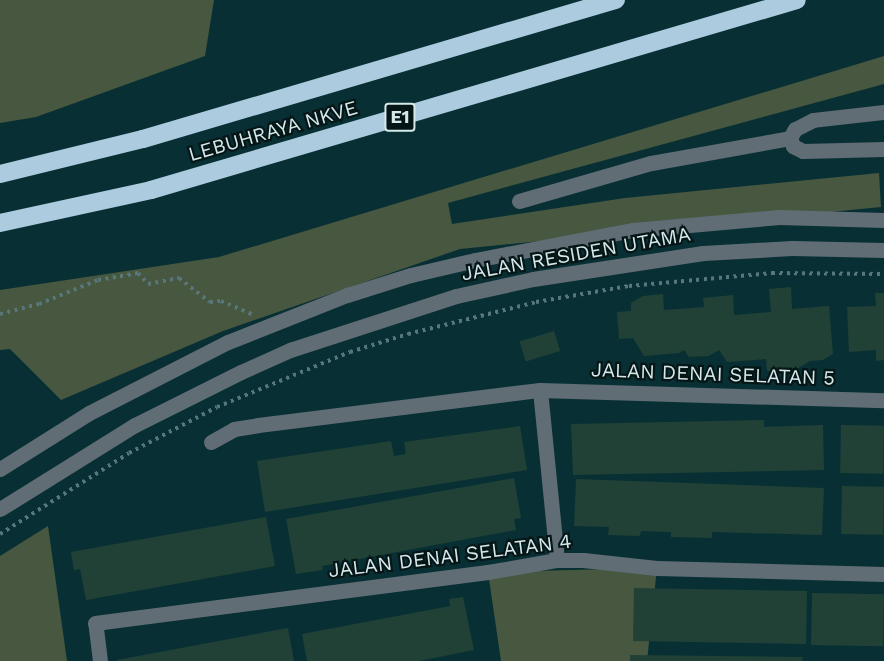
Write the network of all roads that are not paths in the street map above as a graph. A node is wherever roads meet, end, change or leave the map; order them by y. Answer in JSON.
{"nodes":[{"id":1,"x":616,"y":0,"type":"edge"},
{"id":2,"x":797,"y":0,"type":"edge"},
{"id":3,"x":884,"y":112,"type":"edge"},
{"id":4,"x":790,"y":138,"type":"junction"},
{"id":5,"x":884,"y":149,"type":"edge"},
{"id":6,"x":0,"y":174,"type":"edge"},
{"id":7,"x":519,"y":201,"type":"dead end"},
{"id":8,"x":884,"y":220,"type":"edge"},
{"id":9,"x":0,"y":223,"type":"edge"},
{"id":10,"x":884,"y":250,"type":"edge"},
{"id":11,"x":540,"y":390,"type":"junction"},
{"id":12,"x":884,"y":400,"type":"edge"},
{"id":13,"x":211,"y":442,"type":"dead end"},
{"id":14,"x":0,"y":469,"type":"edge"},
{"id":15,"x":0,"y":509,"type":"edge"},
{"id":16,"x":557,"y":560,"type":"junction"},
{"id":17,"x":884,"y":574,"type":"edge"},
{"id":18,"x":100,"y":661,"type":"edge"}],
"edges":[{"from":1,"to":6,"type":"highway","name":"LEBUHRAYA NKVE"},
{"from":2,"to":9,"type":"highway","name":"LEBUHRAYA NKVE","number":"E1"},
{"from":3,"to":4,"type":"street"},
{"from":4,"to":5,"type":"street"},
{"from":4,"to":7,"type":"street"},
{"from":8,"to":14,"type":"street","name":"JALAN RESIDEN UTAMA"},
{"from":10,"to":15,"type":"street","name":"JALAN RESIDEN UTAMA"},
{"from":11,"to":12,"type":"street","name":"JALAN DENAI SELATAN 5"},
{"from":11,"to":13,"type":"street","name":"JALAN DENAI SELATAN 5"},
{"from":11,"to":16,"type":"street"},
{"from":16,"to":17,"type":"street","name":"JALAN DENAI SELATAN 4"},
{"from":16,"to":18,"type":"street","name":"JALAN DENAI SELATAN 4"}]}
